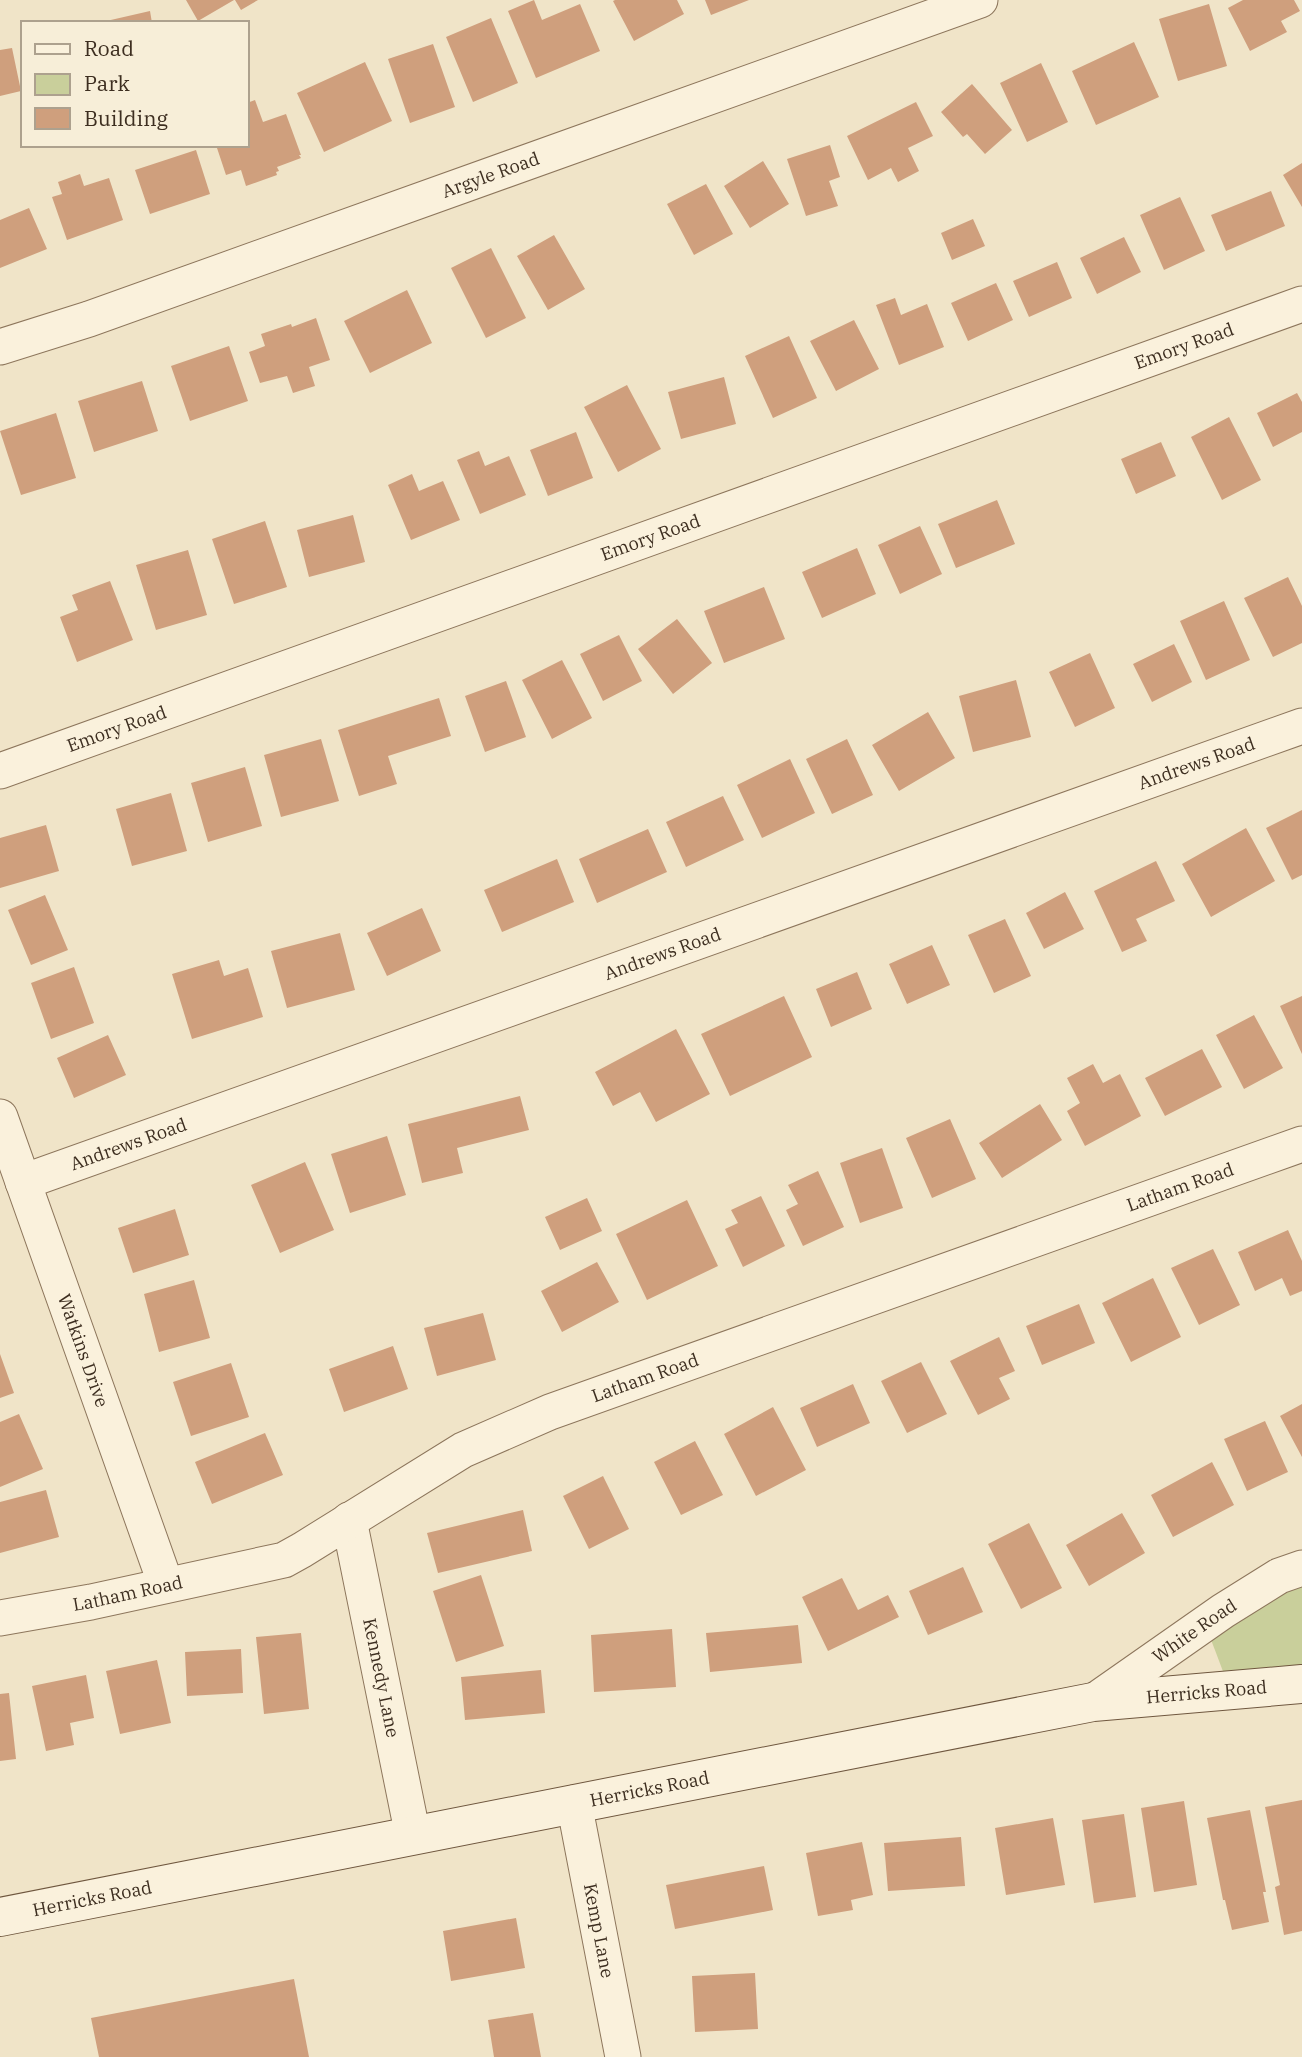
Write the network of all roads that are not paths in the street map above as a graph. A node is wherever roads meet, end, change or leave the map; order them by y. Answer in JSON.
{"nodes":[{"id":1,"x":980,"y":0,"type":"edge"},
{"id":2,"x":1302,"y":304,"type":"edge"},
{"id":3,"x":0,"y":347,"type":"edge"},
{"id":4,"x":1302,"y":726,"type":"edge"},
{"id":5,"x":0,"y":771,"type":"edge"},
{"id":6,"x":0,"y":1117,"type":"edge"},
{"id":7,"x":1302,"y":1144,"type":"edge"},
{"id":8,"x":23,"y":1182,"type":"junction"},
{"id":9,"x":349,"y":1520,"type":"junction"},
{"id":10,"x":1302,"y":1568,"type":"edge"},
{"id":11,"x":166,"y":1585,"type":"junction"},
{"id":12,"x":0,"y":1618,"type":"edge"},
{"id":13,"x":1302,"y":1684,"type":"edge"},
{"id":14,"x":1093,"y":1702,"type":"junction"},
{"id":15,"x":574,"y":1803,"type":"junction"},
{"id":16,"x":413,"y":1836,"type":"junction"},
{"id":17,"x":0,"y":1917,"type":"edge"},
{"id":18,"x":623,"y":2057,"type":"edge"}],
"edges":[{"from":1,"to":3,"type":"street","name":"Argyle Road"},
{"from":2,"to":5,"type":"street","name":"Emory Road"},
{"from":4,"to":8,"type":"street","name":"Andrews Road"},
{"from":6,"to":8,"type":"street","name":"Watkins Drive"},
{"from":7,"to":9,"type":"street","name":"Latham Road"},
{"from":8,"to":11,"type":"street","name":"Watkins Drive"},
{"from":9,"to":11,"type":"street","name":"Latham Road"},
{"from":9,"to":16,"type":"street","name":"Kennedy Lane"},
{"from":10,"to":14,"type":"street","name":"White Road"},
{"from":11,"to":12,"type":"street","name":"Latham Road"},
{"from":13,"to":14,"type":"main road","name":"Herricks Road"},
{"from":14,"to":15,"type":"main road","name":"Herricks Road"},
{"from":15,"to":16,"type":"main road","name":"Herricks Road"},
{"from":15,"to":18,"type":"street","name":"Kemp Lane"},
{"from":16,"to":17,"type":"main road","name":"Herricks Road"}]}
